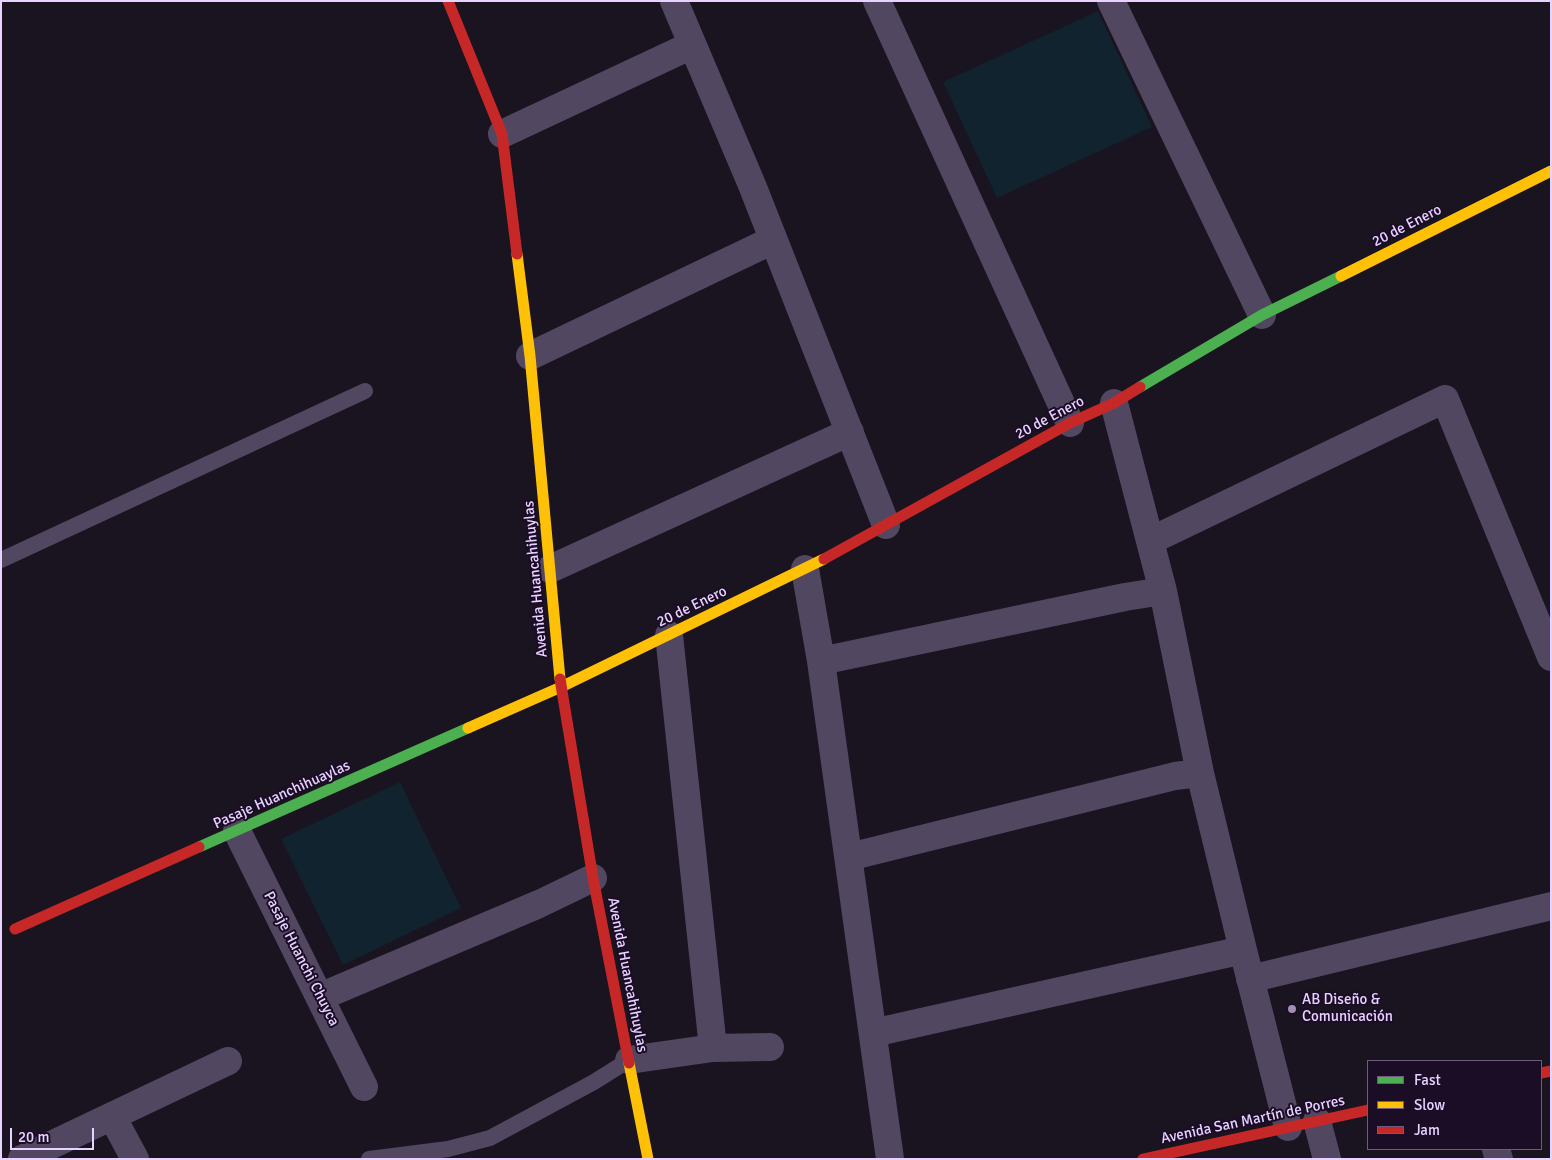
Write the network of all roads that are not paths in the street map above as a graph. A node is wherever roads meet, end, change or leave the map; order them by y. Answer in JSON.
{"nodes":[{"id":1,"x":448,"y":1,"type":"edge"},
{"id":2,"x":674,"y":1,"type":"edge"},
{"id":3,"x":878,"y":1,"type":"edge"},
{"id":4,"x":1111,"y":1,"type":"edge"},
{"id":5,"x":692,"y":45,"type":"junction"},
{"id":6,"x":502,"y":134,"type":"junction"},
{"id":7,"x":1551,"y":171,"type":"edge"},
{"id":8,"x":774,"y":240,"type":"junction"},
{"id":9,"x":1262,"y":315,"type":"junction"},
{"id":10,"x":530,"y":356,"type":"junction"},
{"id":11,"x":366,"y":391,"type":"dead end"},
{"id":12,"x":1114,"y":403,"type":"junction"},
{"id":13,"x":1070,"y":423,"type":"junction"},
{"id":14,"x":850,"y":432,"type":"junction"},
{"id":15,"x":886,"y":525,"type":"junction"},
{"id":16,"x":1150,"y":541,"type":"junction"},
{"id":17,"x":1,"y":560,"type":"edge"},
{"id":18,"x":550,"y":569,"type":"junction"},
{"id":19,"x":805,"y":569,"type":"junction"},
{"id":20,"x":1163,"y":591,"type":"junction"},
{"id":21,"x":669,"y":635,"type":"junction"},
{"id":22,"x":1551,"y":657,"type":"edge"},
{"id":23,"x":821,"y":661,"type":"junction"},
{"id":24,"x":561,"y":687,"type":"junction"},
{"id":25,"x":1200,"y":773,"type":"junction"},
{"id":26,"x":237,"y":831,"type":"junction"},
{"id":27,"x":849,"y":857,"type":"junction"},
{"id":28,"x":593,"y":878,"type":"junction"},
{"id":29,"x":1551,"y":906,"type":"edge"},
{"id":30,"x":15,"y":929,"type":"dead end"},
{"id":31,"x":1243,"y":950,"type":"junction"},
{"id":32,"x":1250,"y":979,"type":"junction"},
{"id":33,"x":320,"y":997,"type":"junction"},
{"id":34,"x":873,"y":1033,"type":"junction"},
{"id":35,"x":770,"y":1047,"type":"dead end"},
{"id":36,"x":713,"y":1048,"type":"junction"},
{"id":37,"x":629,"y":1060,"type":"junction"},
{"id":38,"x":228,"y":1061,"type":"dead end"},
{"id":39,"x":364,"y":1086,"type":"dead end"},
{"id":40,"x":1367,"y":1110,"type":"edge"},
{"id":41,"x":112,"y":1116,"type":"junction"},
{"id":42,"x":1317,"y":1121,"type":"junction"},
{"id":43,"x":1288,"y":1127,"type":"junction"},
{"id":44,"x":22,"y":1159,"type":"edge"},
{"id":45,"x":135,"y":1159,"type":"edge"},
{"id":46,"x":369,"y":1159,"type":"edge"},
{"id":47,"x":648,"y":1159,"type":"edge"},
{"id":48,"x":890,"y":1159,"type":"edge"},
{"id":49,"x":1143,"y":1159,"type":"edge"},
{"id":50,"x":1327,"y":1159,"type":"edge"}],
"edges":[{"from":1,"to":6,"type":"street","name":"Avenida Huancahihuylas"},
{"from":2,"to":5,"type":"street"},
{"from":3,"to":13,"type":"street"},
{"from":4,"to":9,"type":"street"},
{"from":5,"to":6,"type":"street"},
{"from":5,"to":8,"type":"street"},
{"from":6,"to":10,"type":"street","name":"Avenida Huancahihuylas"},
{"from":7,"to":9,"type":"street","name":"20 de Enero"},
{"from":8,"to":10,"type":"street"},
{"from":8,"to":14,"type":"street"},
{"from":9,"to":12,"type":"street","name":"20 de Enero"},
{"from":10,"to":18,"type":"street","name":"Avenida Huancahihuylas"},
{"from":11,"to":17,"type":"lane"},
{"from":12,"to":13,"type":"street","name":"20 de Enero"},
{"from":12,"to":16,"type":"street"},
{"from":13,"to":15,"type":"street","name":"20 de Enero"},
{"from":14,"to":15,"type":"street"},
{"from":14,"to":18,"type":"street"},
{"from":15,"to":19,"type":"street","name":"20 de Enero"},
{"from":16,"to":20,"type":"street"},
{"from":16,"to":22,"type":"street"},
{"from":18,"to":24,"type":"street","name":"Avenida Huancahihuylas"},
{"from":19,"to":21,"type":"street","name":"20 de Enero"},
{"from":19,"to":23,"type":"street"},
{"from":20,"to":23,"type":"street"},
{"from":20,"to":25,"type":"street"},
{"from":21,"to":24,"type":"street","name":"20 de Enero"},
{"from":21,"to":36,"type":"street"},
{"from":23,"to":27,"type":"street"},
{"from":24,"to":26,"type":"street","name":"Pasaje Huanchihuaylas"},
{"from":24,"to":28,"type":"street","name":"Avenida Huancahihuylas"},
{"from":25,"to":27,"type":"street"},
{"from":25,"to":31,"type":"street"},
{"from":26,"to":30,"type":"street","name":"Pasaje Huanchihuaylas"},
{"from":26,"to":33,"type":"street","name":"Pasaje Huanchi Chuyca"},
{"from":27,"to":34,"type":"street"},
{"from":28,"to":33,"type":"street"},
{"from":28,"to":37,"type":"street","name":"Avenida Huancahihuylas"},
{"from":29,"to":32,"type":"street"},
{"from":31,"to":32,"type":"street"},
{"from":31,"to":34,"type":"street"},
{"from":32,"to":43,"type":"street"},
{"from":33,"to":39,"type":"street","name":"Pasaje Huanchi Chuyca"},
{"from":34,"to":48,"type":"street"},
{"from":35,"to":36,"type":"street"},
{"from":36,"to":37,"type":"street"},
{"from":37,"to":46,"type":"lane"},
{"from":37,"to":47,"type":"street","name":"Avenida Huancahihuylas"},
{"from":38,"to":41,"type":"street"},
{"from":40,"to":42,"type":"street","name":"Avenida San Martín de Porres"},
{"from":41,"to":44,"type":"street"},
{"from":41,"to":45,"type":"street"},
{"from":42,"to":43,"type":"street","name":"Avenida San Martín de Porres"},
{"from":42,"to":50,"type":"street"},
{"from":43,"to":49,"type":"street","name":"Avenida San Martín de Porres"}]}
